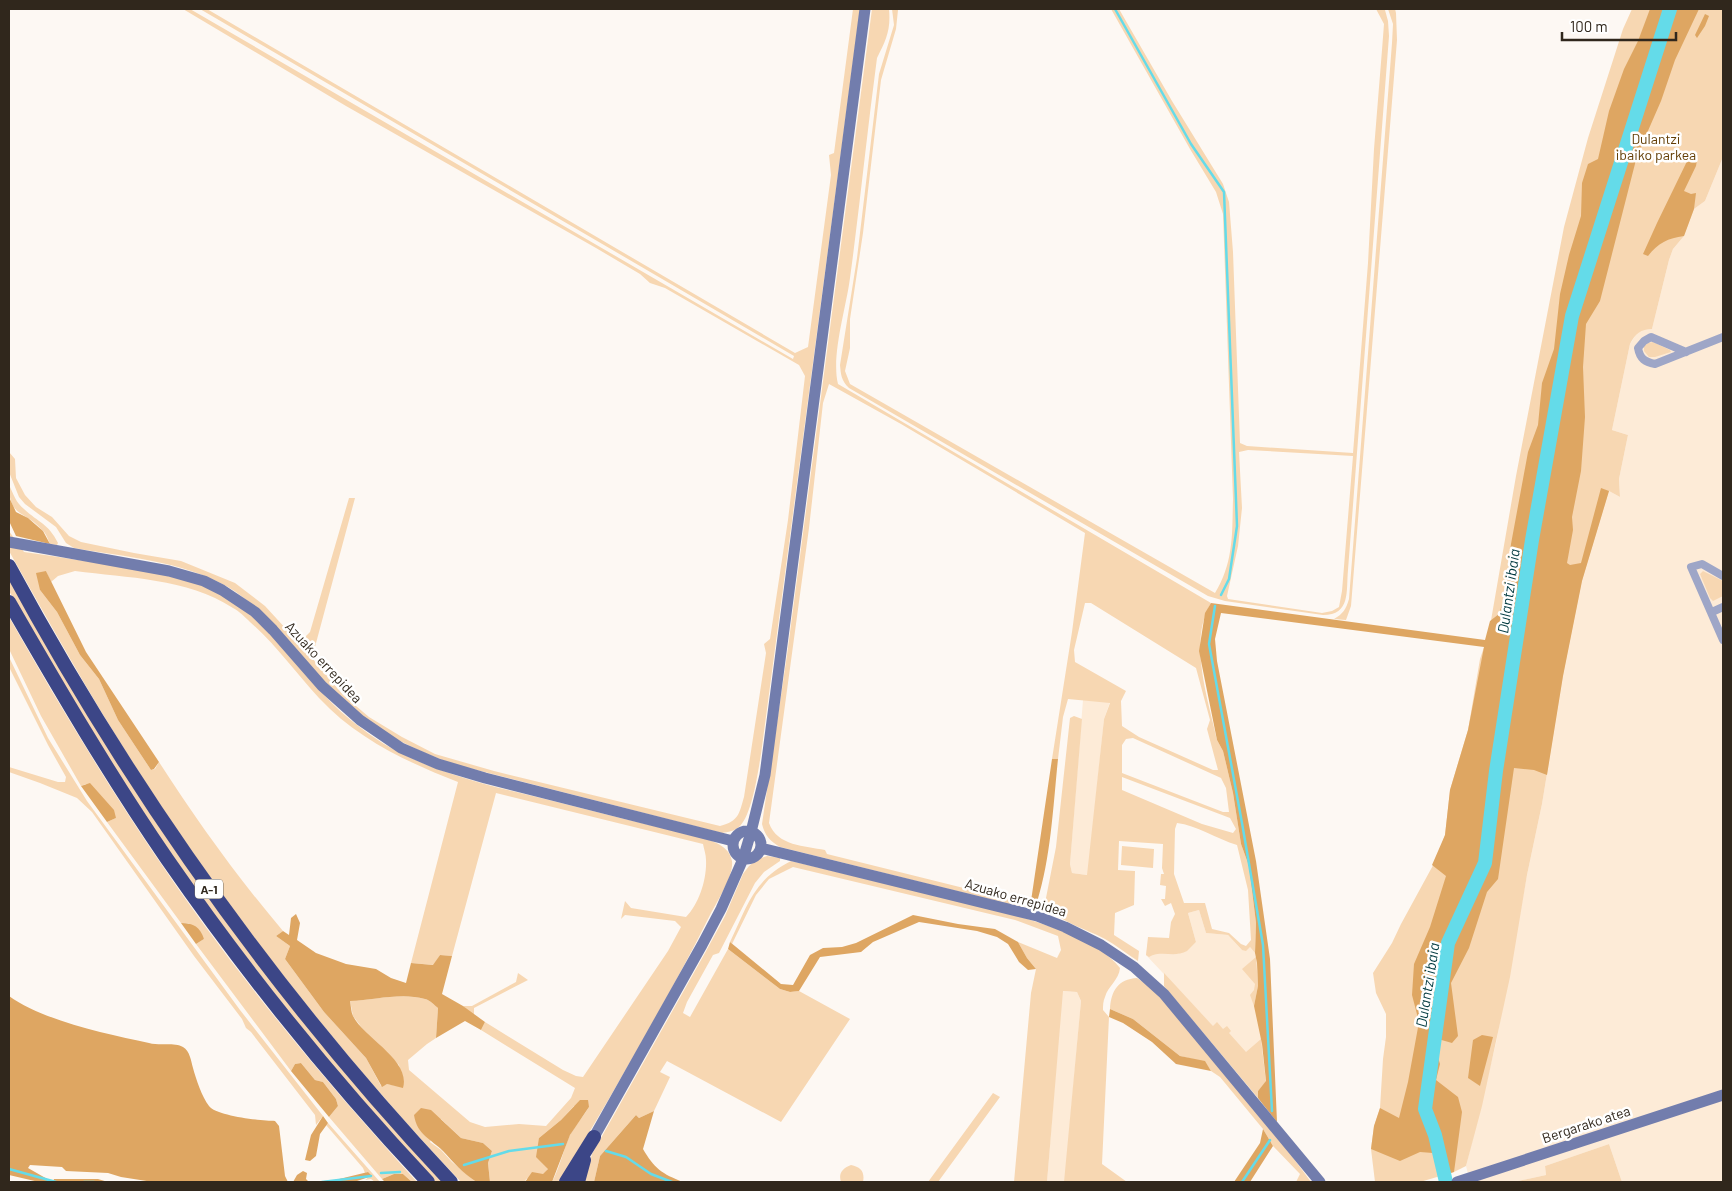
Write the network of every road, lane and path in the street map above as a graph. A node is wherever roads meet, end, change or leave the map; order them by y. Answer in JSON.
{"nodes":[{"id":1,"x":865,"y":9,"type":"edge"},
{"id":2,"x":1723,"y":337,"type":"edge"},
{"id":3,"x":1686,"y":352,"type":"junction"},
{"id":4,"x":9,"y":542,"type":"edge"},
{"id":5,"x":9,"y":566,"type":"edge"},
{"id":6,"x":1723,"y":576,"type":"edge"},
{"id":7,"x":9,"y":602,"type":"edge"},
{"id":8,"x":1723,"y":607,"type":"edge"},
{"id":9,"x":1712,"y":612,"type":"junction"},
{"id":10,"x":1723,"y":640,"type":"edge"},
{"id":11,"x":751,"y":832,"type":"junction"},
{"id":12,"x":733,"y":842,"type":"junction"},
{"id":13,"x":761,"y":848,"type":"junction"},
{"id":14,"x":743,"y":858,"type":"junction"},
{"id":15,"x":1723,"y":1095,"type":"edge"},
{"id":16,"x":594,"y":1136,"type":"junction"},
{"id":17,"x":1316,"y":1180,"type":"edge"},
{"id":18,"x":428,"y":1182,"type":"edge"},
{"id":19,"x":451,"y":1182,"type":"edge"},
{"id":20,"x":566,"y":1182,"type":"edge"},
{"id":21,"x":578,"y":1182,"type":"edge"},
{"id":22,"x":1457,"y":1182,"type":"edge"}],
"edges":[{"from":1,"to":11,"type":"street"},
{"from":2,"to":3,"type":"street"},
{"from":3,"to":3,"type":"street"},
{"from":4,"to":12,"type":"street","name":"Azuako errepidea"},
{"from":5,"to":19,"type":"highway","number":"A-1"},
{"from":6,"to":9,"type":"street"},
{"from":7,"to":18,"type":"highway","number":"A-1"},
{"from":8,"to":9,"type":"street"},
{"from":9,"to":10,"type":"street"},
{"from":11,"to":12,"type":"street"},
{"from":11,"to":13,"type":"street"},
{"from":11,"to":14,"type":"street"},
{"from":12,"to":14,"type":"street"},
{"from":13,"to":14,"type":"street"},
{"from":13,"to":17,"type":"street","name":"Azuako errepidea"},
{"from":14,"to":16,"type":"street"},
{"from":15,"to":22,"type":"street","name":"Bergarako atea"},
{"from":16,"to":20,"type":"highway"},
{"from":16,"to":21,"type":"highway"}]}
